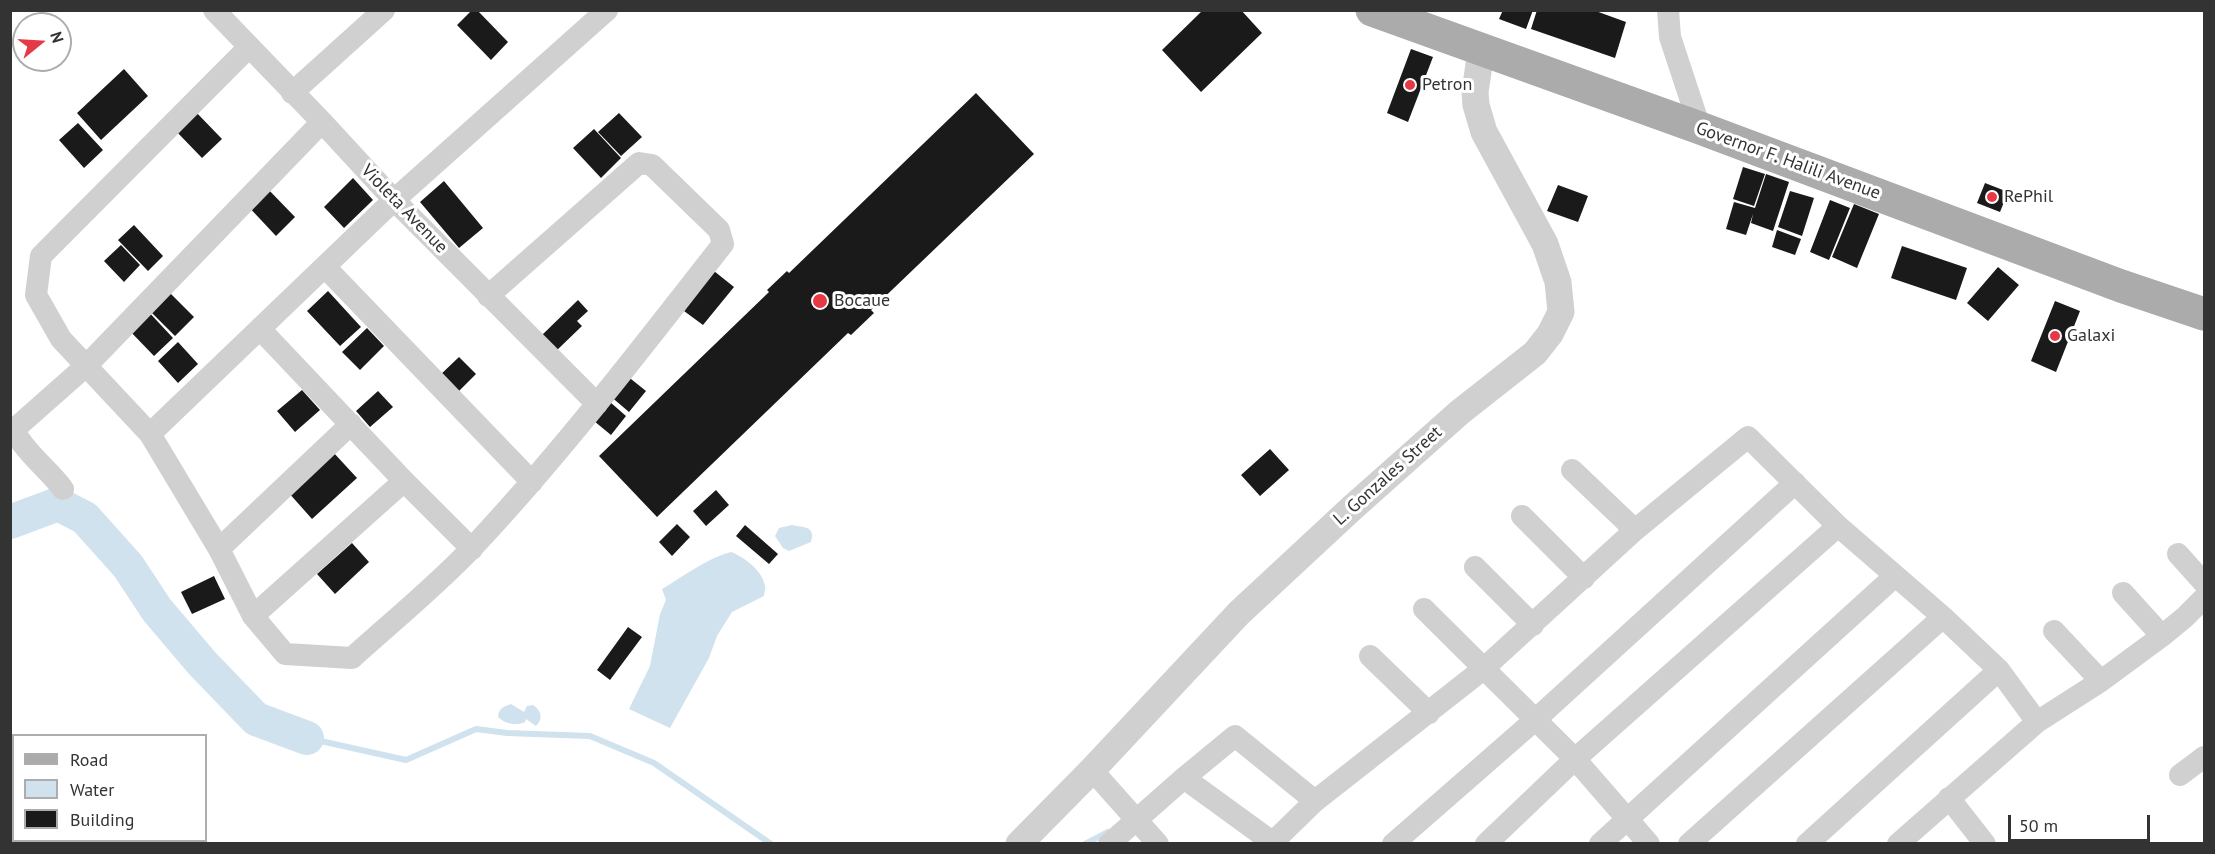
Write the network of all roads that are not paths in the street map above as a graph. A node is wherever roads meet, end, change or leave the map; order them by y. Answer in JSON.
{"nodes":[{"id":1,"x":214,"y":10,"type":"edge"},
{"id":2,"x":384,"y":10,"type":"edge"},
{"id":3,"x":608,"y":10,"type":"edge"},
{"id":4,"x":1372,"y":10,"type":"edge"},
{"id":5,"x":1668,"y":10,"type":"edge"},
{"id":6,"x":249,"y":47,"type":"junction"},
{"id":7,"x":1482,"y":51,"type":"junction"},
{"id":8,"x":292,"y":93,"type":"junction"},
{"id":9,"x":322,"y":122,"type":"junction"},
{"id":10,"x":1700,"y":128,"type":"junction"},
{"id":11,"x":394,"y":200,"type":"junction"},
{"id":12,"x":325,"y":267,"type":"junction"},
{"id":13,"x":488,"y":296,"type":"junction"},
{"id":14,"x":2205,"y":314,"type":"edge"},
{"id":15,"x":260,"y":329,"type":"junction"},
{"id":16,"x":87,"y":365,"type":"junction"},
{"id":17,"x":597,"y":404,"type":"junction"},
{"id":18,"x":351,"y":424,"type":"junction"},
{"id":19,"x":150,"y":434,"type":"junction"},
{"id":20,"x":1572,"y":470,"type":"dead end"},
{"id":21,"x":404,"y":481,"type":"junction"},
{"id":22,"x":532,"y":482,"type":"junction"},
{"id":23,"x":1795,"y":483,"type":"junction"},
{"id":24,"x":63,"y":489,"type":"dead end"},
{"id":25,"x":1522,"y":516,"type":"dead end"},
{"id":26,"x":1838,"y":526,"type":"junction"},
{"id":27,"x":1635,"y":530,"type":"junction"},
{"id":28,"x":219,"y":549,"type":"junction"},
{"id":29,"x":472,"y":549,"type":"junction"},
{"id":30,"x":2178,"y":554,"type":"dead end"},
{"id":31,"x":1475,"y":567,"type":"dead end"},
{"id":32,"x":1895,"y":576,"type":"junction"},
{"id":33,"x":1584,"y":578,"type":"junction"},
{"id":34,"x":2205,"y":583,"type":"edge"},
{"id":35,"x":2123,"y":592,"type":"dead end"},
{"id":36,"x":2205,"y":598,"type":"edge"},
{"id":37,"x":1424,"y":609,"type":"dead end"},
{"id":38,"x":253,"y":616,"type":"junction"},
{"id":39,"x":1943,"y":617,"type":"junction"},
{"id":40,"x":1533,"y":625,"type":"junction"},
{"id":41,"x":2054,"y":631,"type":"dead end"},
{"id":42,"x":2162,"y":636,"type":"junction"},
{"id":43,"x":1370,"y":656,"type":"dead end"},
{"id":44,"x":1482,"y":670,"type":"junction"},
{"id":45,"x":1999,"y":670,"type":"junction"},
{"id":46,"x":2101,"y":681,"type":"junction"},
{"id":47,"x":1429,"y":713,"type":"junction"},
{"id":48,"x":1535,"y":720,"type":"junction"},
{"id":49,"x":2037,"y":722,"type":"junction"},
{"id":50,"x":2205,"y":757,"type":"edge"},
{"id":51,"x":1575,"y":759,"type":"junction"},
{"id":52,"x":1092,"y":770,"type":"junction"},
{"id":53,"x":2180,"y":775,"type":"dead end"},
{"id":54,"x":1184,"y":778,"type":"junction"},
{"id":55,"x":1948,"y":798,"type":"junction"},
{"id":56,"x":1315,"y":801,"type":"junction"},
{"id":57,"x":1628,"y":818,"type":"junction"},
{"id":58,"x":1136,"y":820,"type":"junction"},
{"id":59,"x":1019,"y":843,"type":"edge"},
{"id":60,"x":1109,"y":843,"type":"edge"},
{"id":61,"x":1158,"y":843,"type":"edge"},
{"id":62,"x":1272,"y":843,"type":"edge"},
{"id":63,"x":1393,"y":843,"type":"edge"},
{"id":64,"x":1486,"y":843,"type":"edge"},
{"id":65,"x":1600,"y":843,"type":"edge"},
{"id":66,"x":1649,"y":843,"type":"edge"},
{"id":67,"x":1689,"y":843,"type":"edge"},
{"id":68,"x":1807,"y":843,"type":"edge"},
{"id":69,"x":1898,"y":843,"type":"edge"},
{"id":70,"x":1984,"y":843,"type":"edge"}],
"edges":[{"from":1,"to":6,"type":"street","name":"Violeta Avenue"},
{"from":2,"to":8,"type":"street"},
{"from":3,"to":11,"type":"street"},
{"from":4,"to":7,"type":"main road","name":"Governor F. Halili Avenue"},
{"from":5,"to":10,"type":"street"},
{"from":6,"to":8,"type":"street","name":"Violeta Avenue"},
{"from":6,"to":16,"type":"street"},
{"from":7,"to":10,"type":"main road","name":"Governor F. Halili Avenue"},
{"from":7,"to":52,"type":"street","name":"L. Gonzales Street"},
{"from":8,"to":9,"type":"street","name":"Violeta Avenue"},
{"from":9,"to":11,"type":"street","name":"Violeta Avenue"},
{"from":9,"to":16,"type":"street"},
{"from":10,"to":14,"type":"main road","name":"Governor F. Halili Avenue"},
{"from":11,"to":12,"type":"street"},
{"from":11,"to":13,"type":"street","name":"Violeta Avenue"},
{"from":12,"to":15,"type":"street"},
{"from":12,"to":22,"type":"street"},
{"from":13,"to":17,"type":"street","name":"Violeta Avenue"},
{"from":13,"to":17,"type":"street"},
{"from":15,"to":18,"type":"street"},
{"from":15,"to":19,"type":"street"},
{"from":16,"to":19,"type":"street"},
{"from":16,"to":24,"type":"street"},
{"from":17,"to":22,"type":"street"},
{"from":18,"to":21,"type":"street"},
{"from":18,"to":28,"type":"street"},
{"from":19,"to":28,"type":"street"},
{"from":20,"to":27,"type":"street"},
{"from":21,"to":29,"type":"street"},
{"from":21,"to":38,"type":"street"},
{"from":22,"to":29,"type":"street"},
{"from":23,"to":26,"type":"street"},
{"from":23,"to":27,"type":"street"},
{"from":23,"to":48,"type":"street"},
{"from":25,"to":33,"type":"street"},
{"from":26,"to":32,"type":"street"},
{"from":26,"to":51,"type":"street"},
{"from":27,"to":33,"type":"street"},
{"from":28,"to":38,"type":"street"},
{"from":29,"to":38,"type":"street"},
{"from":30,"to":34,"type":"street"},
{"from":31,"to":40,"type":"street"},
{"from":32,"to":39,"type":"street"},
{"from":32,"to":57,"type":"street"},
{"from":33,"to":40,"type":"street"},
{"from":35,"to":42,"type":"street"},
{"from":36,"to":42,"type":"street"},
{"from":37,"to":44,"type":"street"},
{"from":39,"to":45,"type":"street"},
{"from":39,"to":67,"type":"street"},
{"from":40,"to":44,"type":"street"},
{"from":41,"to":46,"type":"street"},
{"from":42,"to":46,"type":"street"},
{"from":43,"to":47,"type":"street"},
{"from":44,"to":47,"type":"street"},
{"from":44,"to":48,"type":"street"},
{"from":45,"to":49,"type":"street"},
{"from":45,"to":68,"type":"street"},
{"from":46,"to":49,"type":"street"},
{"from":47,"to":56,"type":"street"},
{"from":48,"to":51,"type":"street"},
{"from":48,"to":63,"type":"street"},
{"from":49,"to":55,"type":"street"},
{"from":50,"to":53,"type":"street"},
{"from":51,"to":57,"type":"street"},
{"from":51,"to":64,"type":"street"},
{"from":52,"to":58,"type":"street"},
{"from":52,"to":59,"type":"street","name":"L. Gonzales Street"},
{"from":54,"to":56,"type":"street"},
{"from":54,"to":58,"type":"street"},
{"from":54,"to":62,"type":"street"},
{"from":55,"to":69,"type":"street"},
{"from":55,"to":70,"type":"street"},
{"from":56,"to":62,"type":"street"},
{"from":57,"to":65,"type":"street"},
{"from":57,"to":66,"type":"street"},
{"from":58,"to":60,"type":"street"},
{"from":58,"to":61,"type":"street"}]}
